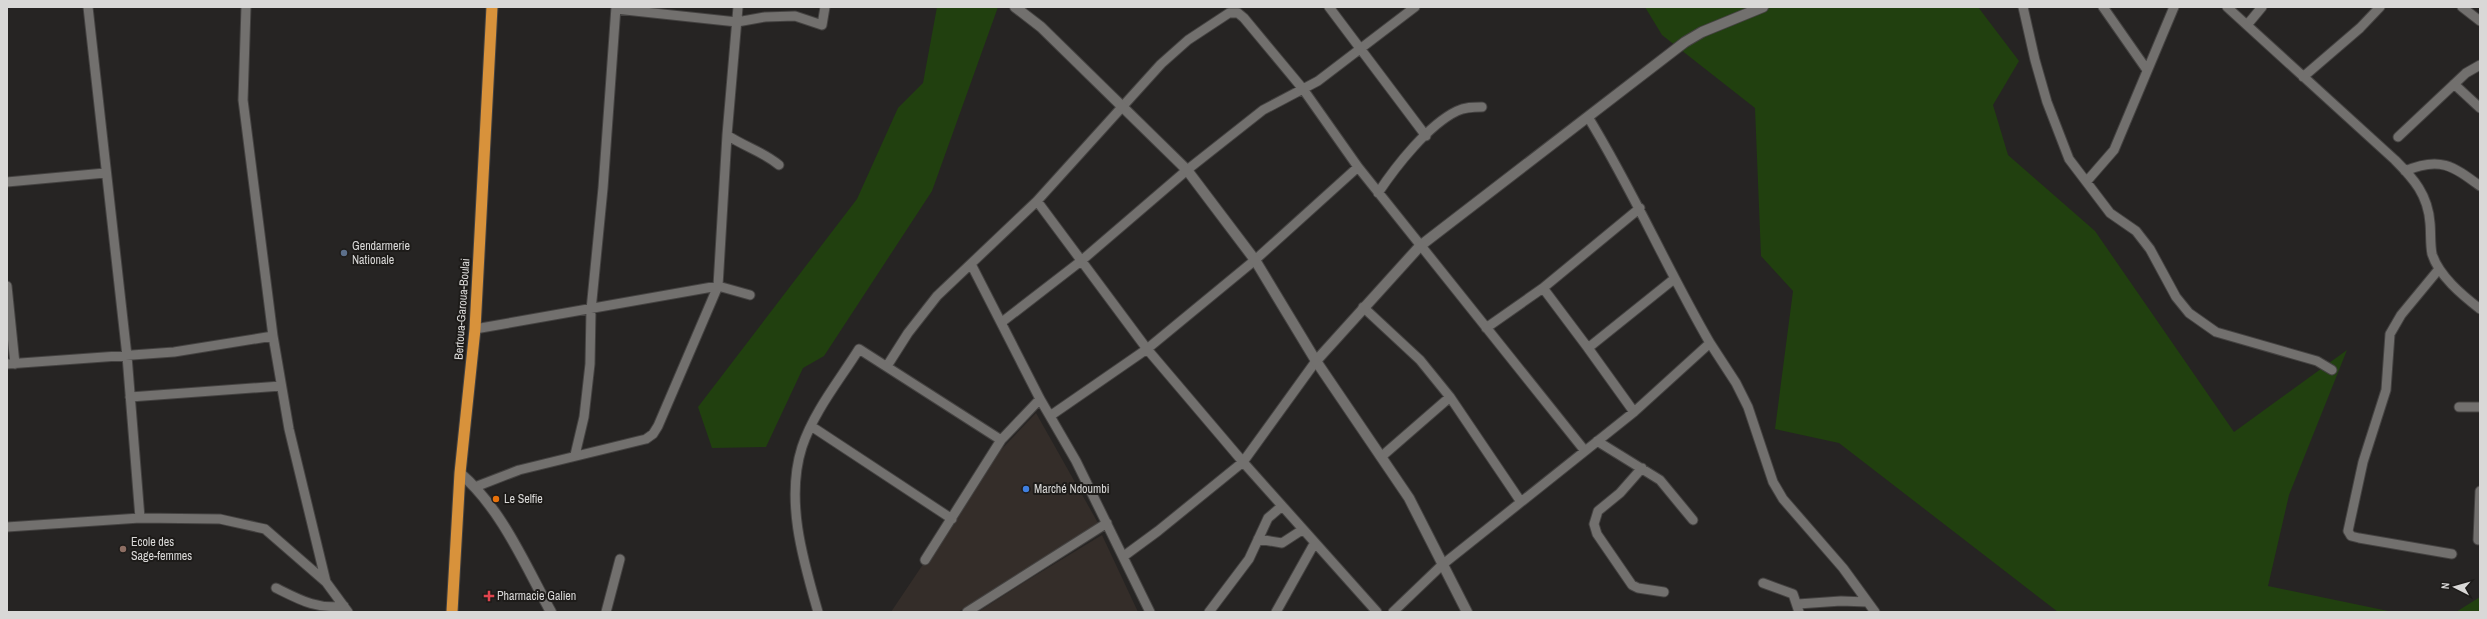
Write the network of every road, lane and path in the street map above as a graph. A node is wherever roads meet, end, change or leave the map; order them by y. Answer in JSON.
{"nodes":[{"id":1,"x":88,"y":7,"type":"edge"},
{"id":2,"x":246,"y":7,"type":"edge"},
{"id":3,"x":492,"y":7,"type":"edge"},
{"id":4,"x":738,"y":7,"type":"edge"},
{"id":5,"x":825,"y":7,"type":"edge"},
{"id":6,"x":1015,"y":7,"type":"edge"},
{"id":7,"x":1329,"y":7,"type":"edge"},
{"id":8,"x":1415,"y":7,"type":"edge"},
{"id":9,"x":1763,"y":7,"type":"edge"},
{"id":10,"x":2023,"y":7,"type":"edge"},
{"id":11,"x":2103,"y":7,"type":"edge"},
{"id":12,"x":2174,"y":7,"type":"edge"},
{"id":13,"x":2227,"y":7,"type":"edge"},
{"id":14,"x":2262,"y":7,"type":"edge"},
{"id":15,"x":2380,"y":7,"type":"edge"},
{"id":16,"x":2462,"y":7,"type":"edge"},
{"id":17,"x":616,"y":8,"type":"edge"},
{"id":18,"x":2480,"y":21,"type":"edge"},
{"id":19,"x":737,"y":22,"type":"junction"},
{"id":20,"x":2247,"y":25,"type":"junction"},
{"id":21,"x":1361,"y":50,"type":"junction"},
{"id":22,"x":2480,"y":65,"type":"edge"},
{"id":23,"x":2147,"y":70,"type":"junction"},
{"id":24,"x":2303,"y":77,"type":"junction"},
{"id":25,"x":2454,"y":84,"type":"junction"},
{"id":26,"x":1303,"y":88,"type":"junction"},
{"id":27,"x":1123,"y":106,"type":"junction"},
{"id":28,"x":1482,"y":107,"type":"dead end"},
{"id":29,"x":2480,"y":108,"type":"edge"},
{"id":30,"x":1588,"y":117,"type":"junction"},
{"id":31,"x":726,"y":135,"type":"junction"},
{"id":32,"x":1426,"y":136,"type":"junction"},
{"id":33,"x":2398,"y":137,"type":"dead end"},
{"id":34,"x":779,"y":165,"type":"dead end"},
{"id":35,"x":1358,"y":167,"type":"junction"},
{"id":36,"x":1187,"y":170,"type":"junction"},
{"id":37,"x":2405,"y":170,"type":"junction"},
{"id":38,"x":105,"y":173,"type":"junction"},
{"id":39,"x":2087,"y":181,"type":"junction"},
{"id":40,"x":7,"y":182,"type":"edge"},
{"id":41,"x":2480,"y":186,"type":"edge"},
{"id":42,"x":1378,"y":193,"type":"junction"},
{"id":43,"x":1037,"y":201,"type":"junction"},
{"id":44,"x":1640,"y":208,"type":"junction"},
{"id":45,"x":1420,"y":246,"type":"junction"},
{"id":46,"x":1255,"y":260,"type":"junction"},
{"id":47,"x":1081,"y":261,"type":"junction"},
{"id":48,"x":971,"y":264,"type":"junction"},
{"id":49,"x":2439,"y":269,"type":"junction"},
{"id":50,"x":1674,"y":279,"type":"junction"},
{"id":51,"x":7,"y":286,"type":"edge"},
{"id":52,"x":718,"y":286,"type":"junction"},
{"id":53,"x":1543,"y":288,"type":"junction"},
{"id":54,"x":750,"y":295,"type":"dead end"},
{"id":55,"x":1363,"y":307,"type":"junction"},
{"id":56,"x":2480,"y":309,"type":"edge"},
{"id":57,"x":591,"y":310,"type":"junction"},
{"id":58,"x":1002,"y":322,"type":"junction"},
{"id":59,"x":1486,"y":328,"type":"junction"},
{"id":60,"x":475,"y":329,"type":"junction"},
{"id":61,"x":273,"y":336,"type":"junction"},
{"id":62,"x":1710,"y":343,"type":"junction"},
{"id":63,"x":1147,"y":348,"type":"junction"},
{"id":64,"x":1588,"y":348,"type":"junction"},
{"id":65,"x":127,"y":356,"type":"junction"},
{"id":66,"x":1316,"y":361,"type":"junction"},
{"id":67,"x":11,"y":364,"type":"edge"},
{"id":68,"x":888,"y":366,"type":"junction"},
{"id":69,"x":2332,"y":370,"type":"dead end"},
{"id":70,"x":281,"y":386,"type":"junction"},
{"id":71,"x":130,"y":397,"type":"junction"},
{"id":72,"x":1450,"y":397,"type":"junction"},
{"id":73,"x":1040,"y":399,"type":"junction"},
{"id":74,"x":2459,"y":407,"type":"dead end"},
{"id":75,"x":2480,"y":407,"type":"edge"},
{"id":76,"x":1634,"y":412,"type":"junction"},
{"id":77,"x":1050,"y":416,"type":"junction"},
{"id":78,"x":811,"y":426,"type":"junction"},
{"id":79,"x":1001,"y":440,"type":"junction"},
{"id":80,"x":1597,"y":441,"type":"junction"},
{"id":81,"x":1585,"y":451,"type":"junction"},
{"id":82,"x":575,"y":455,"type":"junction"},
{"id":83,"x":1382,"y":457,"type":"junction"},
{"id":84,"x":1243,"y":462,"type":"junction"},
{"id":85,"x":1642,"y":468,"type":"junction"},
{"id":86,"x":460,"y":473,"type":"junction"},
{"id":87,"x":475,"y":487,"type":"junction"},
{"id":88,"x":2480,"y":491,"type":"edge"},
{"id":89,"x":1521,"y":502,"type":"junction"},
{"id":90,"x":1282,"y":506,"type":"junction"},
{"id":91,"x":140,"y":518,"type":"junction"},
{"id":92,"x":952,"y":519,"type":"junction"},
{"id":93,"x":1693,"y":520,"type":"dead end"},
{"id":94,"x":1107,"y":523,"type":"junction"},
{"id":95,"x":7,"y":527,"type":"edge"},
{"id":96,"x":1302,"y":530,"type":"junction"},
{"id":97,"x":1258,"y":539,"type":"junction"},
{"id":98,"x":2478,"y":540,"type":"dead end"},
{"id":99,"x":1314,"y":544,"type":"junction"},
{"id":100,"x":2452,"y":554,"type":"dead end"},
{"id":101,"x":1124,"y":556,"type":"junction"},
{"id":102,"x":620,"y":559,"type":"dead end"},
{"id":103,"x":925,"y":560,"type":"dead end"},
{"id":104,"x":1442,"y":565,"type":"junction"},
{"id":105,"x":326,"y":582,"type":"junction"},
{"id":106,"x":1763,"y":583,"type":"dead end"},
{"id":107,"x":276,"y":588,"type":"dead end"},
{"id":108,"x":1664,"y":592,"type":"dead end"},
{"id":109,"x":1868,"y":602,"type":"junction"},
{"id":110,"x":1798,"y":608,"type":"edge"},
{"id":111,"x":346,"y":609,"type":"edge"},
{"id":112,"x":452,"y":612,"type":"edge"},
{"id":113,"x":552,"y":612,"type":"edge"},
{"id":114,"x":606,"y":612,"type":"edge"},
{"id":115,"x":818,"y":612,"type":"edge"},
{"id":116,"x":967,"y":612,"type":"edge"},
{"id":117,"x":1150,"y":612,"type":"edge"},
{"id":118,"x":1209,"y":612,"type":"edge"},
{"id":119,"x":1276,"y":612,"type":"edge"},
{"id":120,"x":1377,"y":612,"type":"edge"},
{"id":121,"x":1393,"y":612,"type":"edge"},
{"id":122,"x":1467,"y":612,"type":"edge"},
{"id":123,"x":1875,"y":612,"type":"edge"}],
"edges":[{"from":1,"to":38,"type":"street"},
{"from":2,"to":61,"type":"street"},
{"from":3,"to":60,"type":"highway","name":"Bertoua-Garoua-Boulai"},
{"from":4,"to":19,"type":"street"},
{"from":5,"to":19,"type":"street"},
{"from":6,"to":27,"type":"street"},
{"from":7,"to":21,"type":"street"},
{"from":8,"to":21,"type":"street"},
{"from":9,"to":30,"type":"street"},
{"from":10,"to":39,"type":"street"},
{"from":11,"to":23,"type":"street"},
{"from":12,"to":23,"type":"street"},
{"from":13,"to":20,"type":"street"},
{"from":14,"to":20,"type":"street"},
{"from":15,"to":24,"type":"street"},
{"from":16,"to":18,"type":"street"},
{"from":17,"to":19,"type":"street"},
{"from":17,"to":57,"type":"street"},
{"from":19,"to":31,"type":"street"},
{"from":20,"to":24,"type":"street"},
{"from":21,"to":26,"type":"street"},
{"from":21,"to":32,"type":"street"},
{"from":22,"to":25,"type":"street"},
{"from":23,"to":39,"type":"street"},
{"from":24,"to":37,"type":"street"},
{"from":25,"to":29,"type":"street"},
{"from":25,"to":33,"type":"street"},
{"from":26,"to":27,"type":"street"},
{"from":26,"to":35,"type":"street"},
{"from":26,"to":36,"type":"street"},
{"from":27,"to":36,"type":"street"},
{"from":27,"to":43,"type":"street"},
{"from":28,"to":32,"type":"street"},
{"from":30,"to":44,"type":"street"},
{"from":30,"to":45,"type":"street"},
{"from":31,"to":34,"type":"street"},
{"from":31,"to":52,"type":"street"},
{"from":32,"to":42,"type":"street"},
{"from":35,"to":42,"type":"street"},
{"from":35,"to":46,"type":"street"},
{"from":36,"to":46,"type":"street"},
{"from":36,"to":47,"type":"street"},
{"from":37,"to":41,"type":"street"},
{"from":37,"to":49,"type":"street"},
{"from":38,"to":40,"type":"street"},
{"from":38,"to":65,"type":"street"},
{"from":39,"to":69,"type":"street"},
{"from":42,"to":45,"type":"street"},
{"from":43,"to":47,"type":"street"},
{"from":43,"to":48,"type":"street"},
{"from":44,"to":50,"type":"street"},
{"from":44,"to":53,"type":"street"},
{"from":45,"to":55,"type":"street"},
{"from":45,"to":59,"type":"street"},
{"from":46,"to":63,"type":"street"},
{"from":46,"to":66,"type":"street"},
{"from":47,"to":58,"type":"street"},
{"from":47,"to":63,"type":"street"},
{"from":48,"to":58,"type":"street"},
{"from":48,"to":68,"type":"street"},
{"from":49,"to":56,"type":"street"},
{"from":49,"to":100,"type":"street"},
{"from":50,"to":62,"type":"street"},
{"from":50,"to":64,"type":"street"},
{"from":51,"to":67,"type":"street"},
{"from":52,"to":54,"type":"street"},
{"from":52,"to":57,"type":"street"},
{"from":52,"to":82,"type":"street"},
{"from":53,"to":59,"type":"street"},
{"from":53,"to":64,"type":"street"},
{"from":55,"to":66,"type":"street"},
{"from":55,"to":72,"type":"street"},
{"from":57,"to":60,"type":"street"},
{"from":57,"to":82,"type":"street"},
{"from":58,"to":73,"type":"street"},
{"from":59,"to":81,"type":"street"},
{"from":60,"to":86,"type":"highway","name":"Bertoua-Garoua-Boulai"},
{"from":61,"to":65,"type":"street"},
{"from":61,"to":70,"type":"street"},
{"from":62,"to":76,"type":"street"},
{"from":62,"to":109,"type":"street"},
{"from":63,"to":77,"type":"street"},
{"from":63,"to":84,"type":"street"},
{"from":64,"to":76,"type":"street"},
{"from":65,"to":67,"type":"street"},
{"from":65,"to":71,"type":"street"},
{"from":66,"to":83,"type":"street"},
{"from":66,"to":84,"type":"street"},
{"from":68,"to":78,"type":"street"},
{"from":68,"to":79,"type":"street"},
{"from":70,"to":71,"type":"street"},
{"from":70,"to":105,"type":"street"},
{"from":71,"to":91,"type":"street"},
{"from":72,"to":83,"type":"street"},
{"from":72,"to":89,"type":"street"},
{"from":73,"to":77,"type":"street"},
{"from":73,"to":79,"type":"street"},
{"from":74,"to":75,"type":"street"},
{"from":76,"to":80,"type":"street"},
{"from":77,"to":94,"type":"street"},
{"from":78,"to":92,"type":"street"},
{"from":78,"to":115,"type":"street"},
{"from":79,"to":92,"type":"street"},
{"from":80,"to":81,"type":"street"},
{"from":80,"to":85,"type":"street"},
{"from":81,"to":89,"type":"street"},
{"from":82,"to":87,"type":"street"},
{"from":83,"to":104,"type":"street"},
{"from":84,"to":90,"type":"street"},
{"from":84,"to":101,"type":"street"},
{"from":85,"to":93,"type":"street"},
{"from":85,"to":108,"type":"street"},
{"from":86,"to":87,"type":"street"},
{"from":86,"to":112,"type":"highway","name":"Bertoua-Garoua-Boulai"},
{"from":87,"to":113,"type":"street"},
{"from":88,"to":98,"type":"street"},
{"from":89,"to":104,"type":"street"},
{"from":90,"to":96,"type":"street"},
{"from":90,"to":97,"type":"street"},
{"from":91,"to":95,"type":"street"},
{"from":91,"to":105,"type":"street"},
{"from":92,"to":103,"type":"street"},
{"from":94,"to":101,"type":"street"},
{"from":94,"to":116,"type":"street"},
{"from":96,"to":97,"type":"street"},
{"from":96,"to":99,"type":"street"},
{"from":97,"to":118,"type":"street"},
{"from":99,"to":119,"type":"street"},
{"from":99,"to":120,"type":"street"},
{"from":101,"to":117,"type":"street"},
{"from":102,"to":114,"type":"street"},
{"from":104,"to":121,"type":"street"},
{"from":104,"to":122,"type":"street"},
{"from":105,"to":111,"type":"street"},
{"from":106,"to":110,"type":"street"},
{"from":107,"to":111,"type":"street"},
{"from":109,"to":110,"type":"street"},
{"from":109,"to":123,"type":"street"}]}
